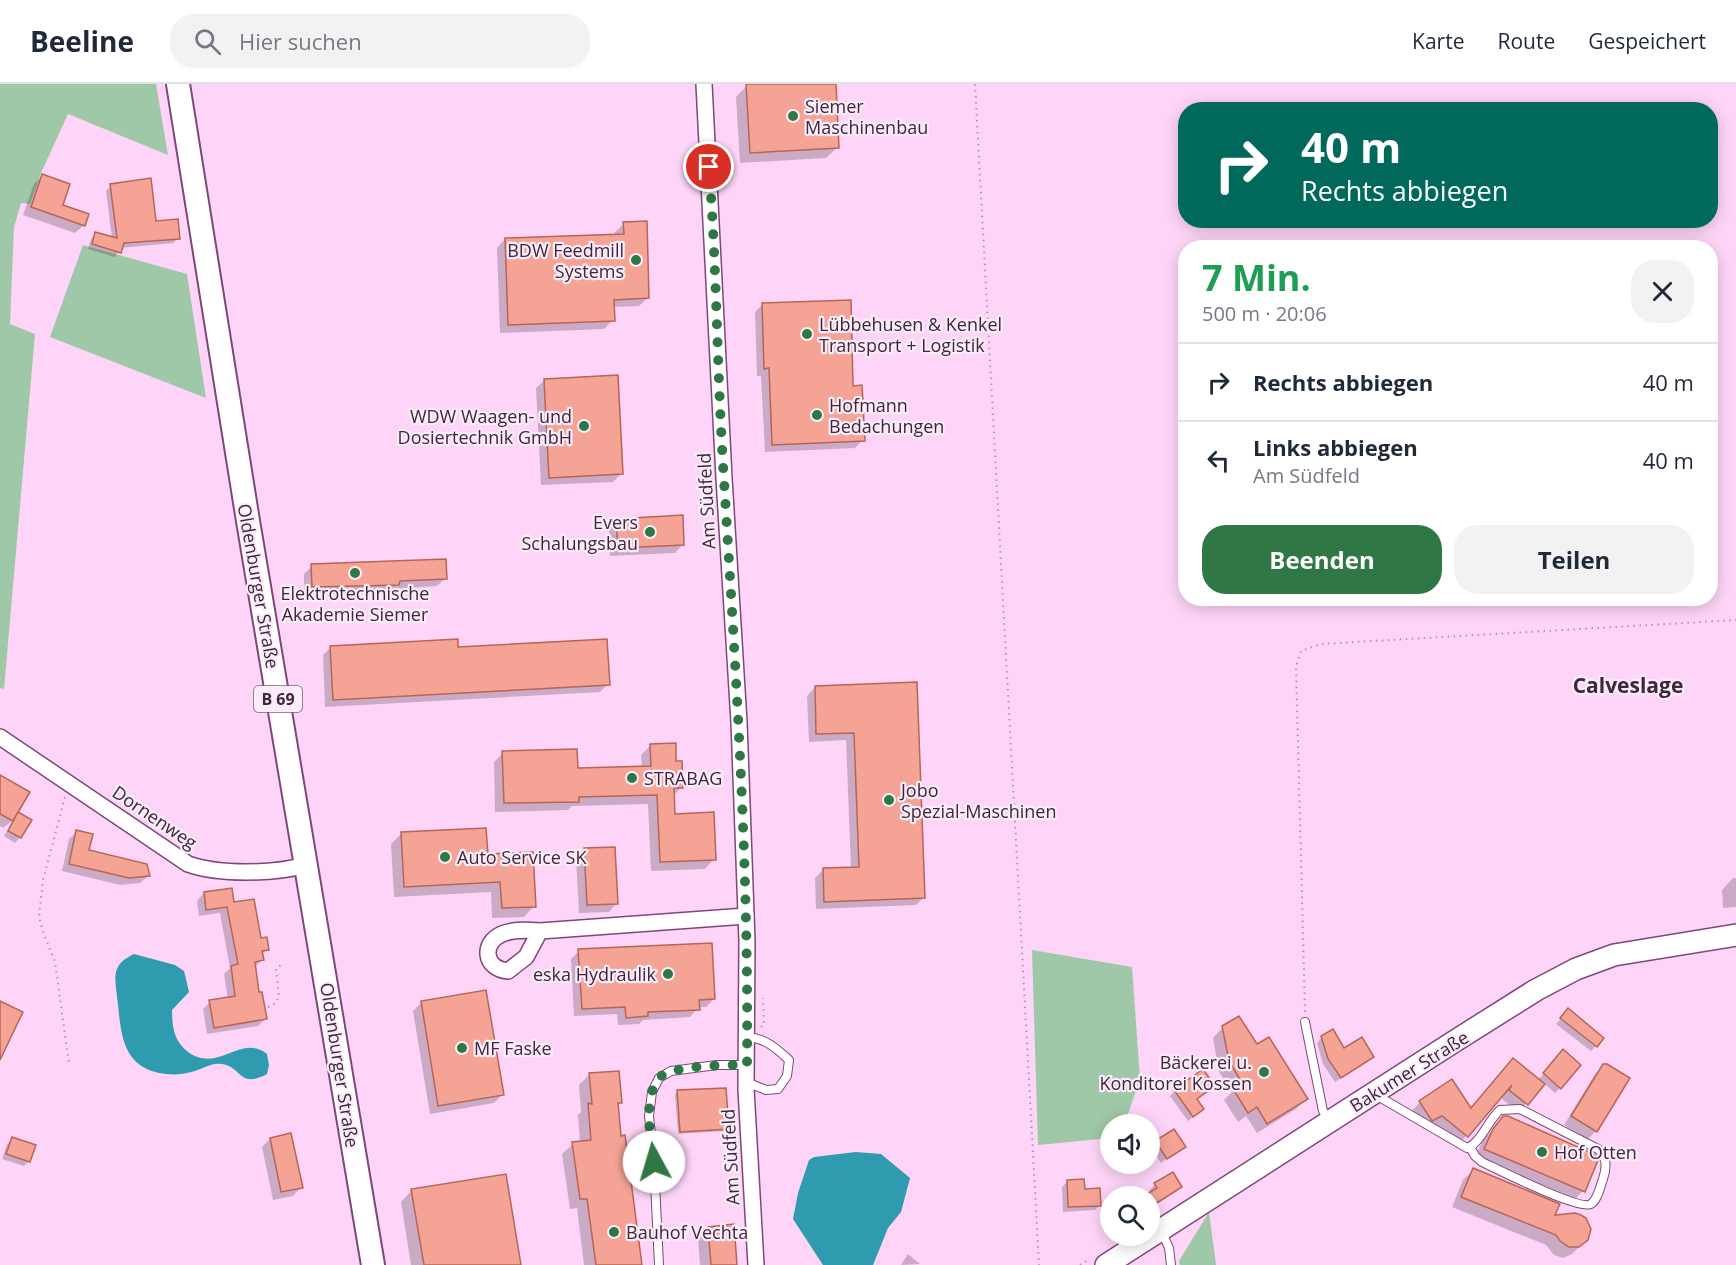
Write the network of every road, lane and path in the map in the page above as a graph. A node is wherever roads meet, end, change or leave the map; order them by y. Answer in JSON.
{"nodes":[{"id":1,"x":178,"y":84,"type":"edge"},
{"id":2,"x":704,"y":84,"type":"edge"},
{"id":3,"x":975,"y":84,"type":"edge"},
{"id":4,"x":1736,"y":620,"type":"edge"},
{"id":5,"x":0,"y":736,"type":"edge"},
{"id":6,"x":70,"y":783,"type":"junction"},
{"id":7,"x":306,"y":865,"type":"junction"},
{"id":8,"x":747,"y":916,"type":"junction"},
{"id":9,"x":540,"y":930,"type":"dead end"},
{"id":10,"x":1736,"y":934,"type":"edge"},
{"id":11,"x":283,"y":963,"type":"dead end"},
{"id":12,"x":268,"y":1007,"type":"dead end"},
{"id":13,"x":1305,"y":1022,"type":"joint"},
{"id":14,"x":747,"y":1037,"type":"junction"},
{"id":15,"x":69,"y":1064,"type":"dead end"},
{"id":16,"x":747,"y":1065,"type":"junction"},
{"id":17,"x":746,"y":1082,"type":"junction"},
{"id":18,"x":1374,"y":1093,"type":"junction"},
{"id":19,"x":1330,"y":1121,"type":"junction"},
{"id":20,"x":1470,"y":1147,"type":"junction"},
{"id":21,"x":1161,"y":1231,"type":"junction"},
{"id":22,"x":373,"y":1265,"type":"edge"},
{"id":23,"x":659,"y":1265,"type":"edge"},
{"id":24,"x":756,"y":1265,"type":"edge"},
{"id":25,"x":1039,"y":1265,"type":"edge"},
{"id":26,"x":1106,"y":1265,"type":"edge"},
{"id":27,"x":1171,"y":1265,"type":"edge"}],
"edges":[{"from":1,"to":7,"type":"main road","name":"Oldenburger Straße","number":"B 69"},
{"from":2,"to":8,"type":"street","name":"Am Südfeld"},
{"from":3,"to":25,"type":"path"},
{"from":4,"to":13,"type":"path"},
{"from":5,"to":6,"type":"street","name":"Dornenweg"},
{"from":6,"to":7,"type":"street","name":"Dornenweg"},
{"from":6,"to":15,"type":"path"},
{"from":7,"to":22,"type":"main road","name":"Oldenburger Straße","number":"B 69"},
{"from":8,"to":9,"type":"street"},
{"from":8,"to":14,"type":"street","name":"Am Südfeld"},
{"from":10,"to":18,"type":"street","name":"Bakumer Straße"},
{"from":11,"to":12,"type":"path"},
{"from":13,"to":19,"type":"lane"},
{"from":14,"to":16,"type":"street","name":"Am Südfeld"},
{"from":14,"to":17,"type":"lane"},
{"from":16,"to":17,"type":"street","name":"Am Südfeld"},
{"from":16,"to":23,"type":"lane"},
{"from":17,"to":24,"type":"street","name":"Am Südfeld"},
{"from":18,"to":19,"type":"street","name":"Bakumer Straße"},
{"from":18,"to":20,"type":"lane"},
{"from":19,"to":21,"type":"street","name":"Bakumer Straße"},
{"from":20,"to":20,"type":"lane"},
{"from":21,"to":26,"type":"street","name":"Bakumer Straße"},
{"from":21,"to":27,"type":"lane"}]}
